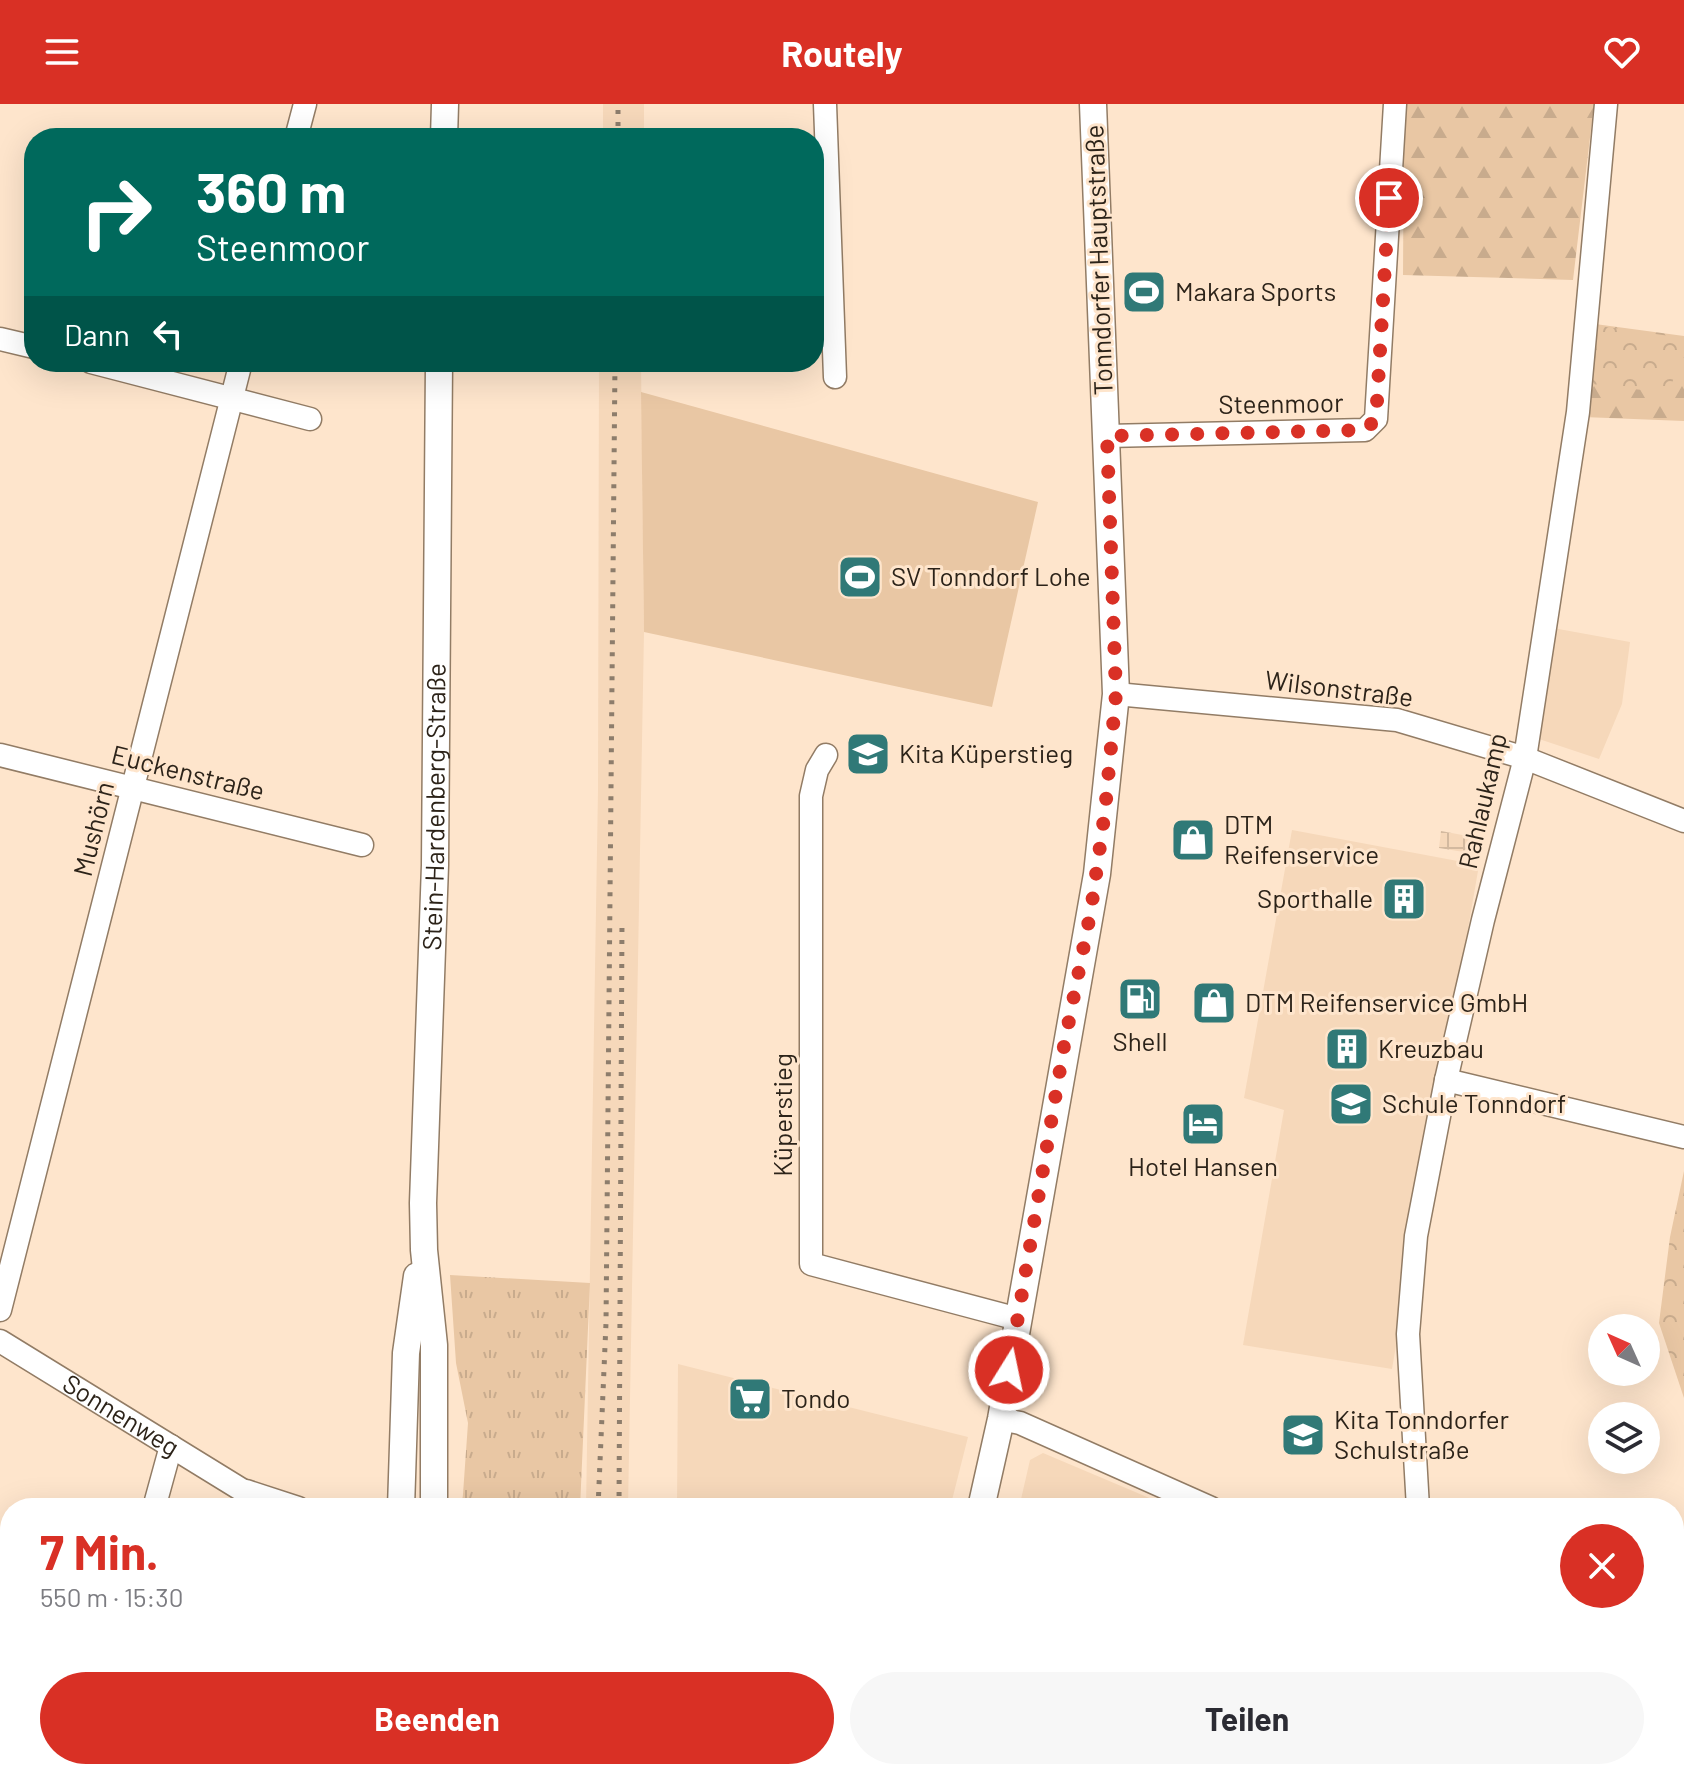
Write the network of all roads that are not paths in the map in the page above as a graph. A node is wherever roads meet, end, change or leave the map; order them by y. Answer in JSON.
{"nodes":[{"id":1,"x":305,"y":104,"type":"edge"},
{"id":2,"x":445,"y":104,"type":"edge"},
{"id":3,"x":825,"y":104,"type":"edge"},
{"id":4,"x":1093,"y":104,"type":"edge"},
{"id":5,"x":1395,"y":104,"type":"edge"},
{"id":6,"x":1606,"y":104,"type":"edge"},
{"id":7,"x":299,"y":128,"type":"edge"},
{"id":8,"x":444,"y":128,"type":"edge"},
{"id":9,"x":0,"y":339,"type":"edge"},
{"id":10,"x":24,"y":345,"type":"edge"},
{"id":11,"x":130,"y":372,"type":"edge"},
{"id":12,"x":238,"y":372,"type":"edge"},
{"id":13,"x":439,"y":372,"type":"edge"},
{"id":14,"x":835,"y":377,"type":"dead end"},
{"id":15,"x":232,"y":398,"type":"junction"},
{"id":16,"x":310,"y":419,"type":"dead end"},
{"id":17,"x":1107,"y":436,"type":"junction"},
{"id":18,"x":1116,"y":694,"type":"junction"},
{"id":19,"x":0,"y":755,"type":"edge"},
{"id":20,"x":826,"y":755,"type":"dead end"},
{"id":21,"x":1525,"y":758,"type":"junction"},
{"id":22,"x":133,"y":788,"type":"junction"},
{"id":23,"x":1684,"y":821,"type":"edge"},
{"id":24,"x":362,"y":845,"type":"dead end"},
{"id":25,"x":1446,"y":1080,"type":"junction"},
{"id":26,"x":1684,"y":1137,"type":"edge"},
{"id":27,"x":424,"y":1250,"type":"junction"},
{"id":28,"x":0,"y":1310,"type":"edge"},
{"id":29,"x":1018,"y":1319,"type":"junction"},
{"id":30,"x":0,"y":1341,"type":"edge"},
{"id":31,"x":1001,"y":1419,"type":"junction"},
{"id":32,"x":171,"y":1446,"type":"junction"},
{"id":33,"x":242,"y":1490,"type":"junction"},
{"id":34,"x":157,"y":1498,"type":"edge"},
{"id":35,"x":250,"y":1498,"type":"edge"},
{"id":36,"x":267,"y":1498,"type":"edge"},
{"id":37,"x":401,"y":1498,"type":"edge"},
{"id":38,"x":434,"y":1498,"type":"edge"},
{"id":39,"x":983,"y":1498,"type":"edge"},
{"id":40,"x":1189,"y":1498,"type":"edge"},
{"id":41,"x":1417,"y":1498,"type":"edge"}],
"edges":[{"from":1,"to":7,"type":"street"},
{"from":2,"to":8,"type":"main road"},
{"from":3,"to":14,"type":"street"},
{"from":4,"to":17,"type":"main road","name":"Tonndorfer Hauptstraße"},
{"from":5,"to":17,"type":"street","name":"Steenmoor"},
{"from":6,"to":21,"type":"street","name":"Rahlaukamp"},
{"from":9,"to":10,"type":"street"},
{"from":11,"to":15,"type":"street"},
{"from":12,"to":15,"type":"street","name":"Mushörn"},
{"from":13,"to":27,"type":"main road","name":"Stein-Hardenberg-Straße"},
{"from":15,"to":16,"type":"street"},
{"from":15,"to":22,"type":"street","name":"Mushörn"},
{"from":17,"to":18,"type":"main road","name":"Tonndorfer Hauptstraße"},
{"from":18,"to":21,"type":"street","name":"Wilsonstraße"},
{"from":18,"to":29,"type":"main road","name":"Tonndorfer Hauptstraße"},
{"from":19,"to":22,"type":"street","name":"Euckenstraße"},
{"from":20,"to":29,"type":"street","name":"Küperstieg"},
{"from":21,"to":23,"type":"street","name":"Wilsonstraße"},
{"from":21,"to":25,"type":"street","name":"Rahlaukamp"},
{"from":22,"to":24,"type":"street","name":"Euckenstraße"},
{"from":22,"to":28,"type":"street","name":"Mushörn"},
{"from":25,"to":26,"type":"street"},
{"from":25,"to":41,"type":"street","name":"Rahlaukamp"},
{"from":27,"to":37,"type":"main road","name":"Stein-Hardenberg-Straße"},
{"from":27,"to":38,"type":"main road","name":"Stein-Hardenberg-Straße"},
{"from":29,"to":31,"type":"main road","name":"Tonndorfer Hauptstraße"},
{"from":30,"to":32,"type":"street","name":"Sonnenweg"},
{"from":31,"to":39,"type":"main road","name":"Tonndorfer Hauptstraße"},
{"from":31,"to":40,"type":"street"},
{"from":32,"to":33,"type":"street","name":"Sonnenweg"},
{"from":32,"to":34,"type":"street"},
{"from":33,"to":35,"type":"street","name":"Sonnenweg"},
{"from":33,"to":36,"type":"street","name":"Sonnenweg"}]}
